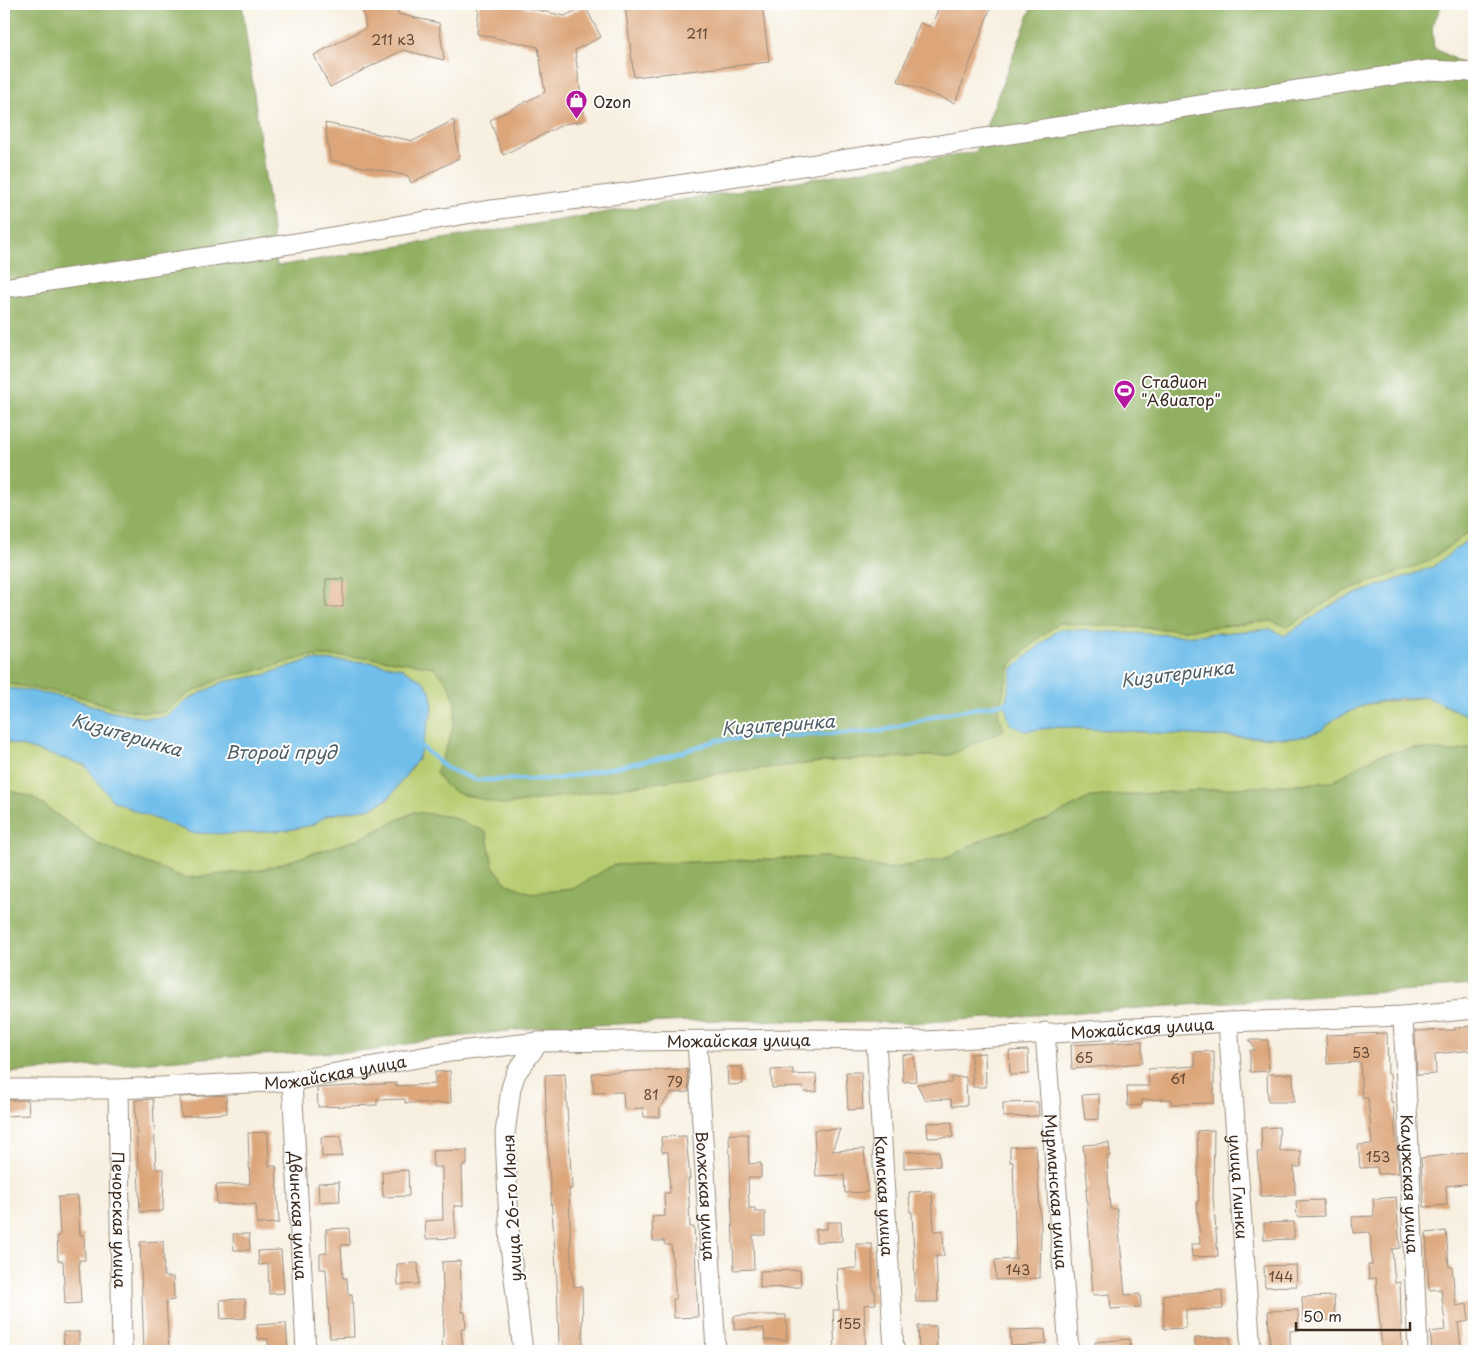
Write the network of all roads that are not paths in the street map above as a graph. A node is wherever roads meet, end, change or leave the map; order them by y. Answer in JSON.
{"nodes":[{"id":1,"x":1474,"y":72,"type":"edge"},
{"id":2,"x":4,"y":288,"type":"edge"},
{"id":3,"x":1474,"y":1009,"type":"edge"},
{"id":4,"x":1403,"y":1016,"type":"junction"},
{"id":5,"x":1228,"y":1022,"type":"junction"},
{"id":6,"x":1045,"y":1032,"type":"junction"},
{"id":7,"x":876,"y":1040,"type":"junction"},
{"id":8,"x":697,"y":1041,"type":"junction"},
{"id":9,"x":539,"y":1042,"type":"junction"},
{"id":10,"x":292,"y":1080,"type":"junction"},
{"id":11,"x":4,"y":1089,"type":"edge"},
{"id":12,"x":118,"y":1089,"type":"junction"},
{"id":13,"x":122,"y":1351,"type":"edge"},
{"id":14,"x":306,"y":1351,"type":"edge"},
{"id":15,"x":523,"y":1351,"type":"edge"},
{"id":16,"x":716,"y":1351,"type":"edge"},
{"id":17,"x":894,"y":1351,"type":"edge"},
{"id":18,"x":1069,"y":1351,"type":"edge"},
{"id":19,"x":1250,"y":1351,"type":"edge"},
{"id":20,"x":1418,"y":1351,"type":"edge"}],
"edges":[{"from":1,"to":2,"type":"street"},
{"from":3,"to":4,"type":"street","name":"Можайская улица"},
{"from":4,"to":5,"type":"street","name":"Можайская улица"},
{"from":4,"to":20,"type":"street","name":"Калужская улица"},
{"from":5,"to":6,"type":"street","name":"Можайская улица"},
{"from":5,"to":19,"type":"street","name":"улица Глинки"},
{"from":6,"to":7,"type":"street","name":"Можайская улица"},
{"from":6,"to":18,"type":"street","name":"Мурманская улица"},
{"from":7,"to":8,"type":"street","name":"Можайская улица"},
{"from":7,"to":17,"type":"street","name":"Камская улица"},
{"from":8,"to":9,"type":"street","name":"Можайская улица"},
{"from":8,"to":16,"type":"street","name":"Волжская улица"},
{"from":9,"to":10,"type":"street","name":"Можайская улица"},
{"from":9,"to":15,"type":"street","name":"улица 26-го Июня"},
{"from":10,"to":12,"type":"street","name":"Можайская улица"},
{"from":10,"to":14,"type":"street","name":"Двинская улица"},
{"from":11,"to":12,"type":"street","name":"Можайская улица"},
{"from":12,"to":13,"type":"street","name":"Печорская улица"}]}
